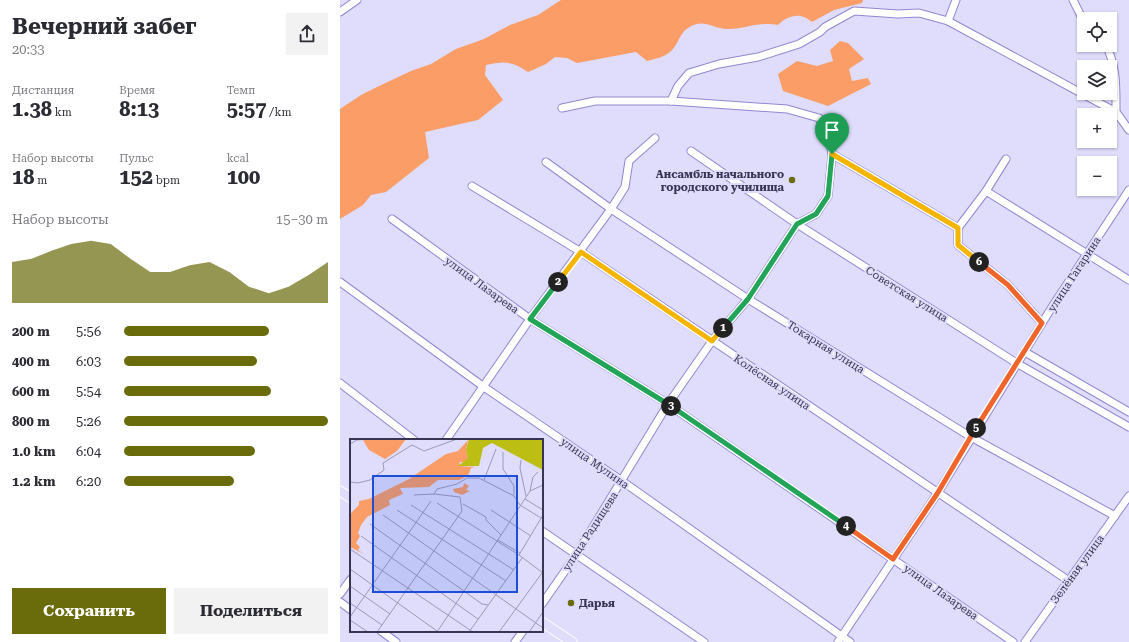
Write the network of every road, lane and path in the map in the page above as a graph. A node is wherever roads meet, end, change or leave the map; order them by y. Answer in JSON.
{"nodes":[{"id":1,"x":357,"y":0,"type":"edge"},
{"id":2,"x":956,"y":0,"type":"edge"},
{"id":3,"x":1073,"y":0,"type":"edge"},
{"id":4,"x":340,"y":12,"type":"edge"},
{"id":5,"x":1079,"y":12,"type":"edge"},
{"id":6,"x":948,"y":21,"type":"junction"},
{"id":7,"x":1109,"y":52,"type":"edge"},
{"id":8,"x":671,"y":101,"type":"junction"},
{"id":9,"x":562,"y":108,"type":"dead end"},
{"id":10,"x":1109,"y":108,"type":"edge"},
{"id":11,"x":1116,"y":108,"type":"edge"},
{"id":12,"x":1117,"y":113,"type":"edge"},
{"id":13,"x":1129,"y":130,"type":"edge"},
{"id":14,"x":655,"y":138,"type":"dead end"},
{"id":15,"x":691,"y":151,"type":"dead end"},
{"id":16,"x":832,"y":154,"type":"junction"},
{"id":17,"x":1006,"y":158,"type":"dead end"},
{"id":18,"x":546,"y":162,"type":"dead end"},
{"id":19,"x":472,"y":186,"type":"dead end"},
{"id":20,"x":1129,"y":190,"type":"edge"},
{"id":21,"x":986,"y":191,"type":"junction"},
{"id":22,"x":612,"y":209,"type":"junction"},
{"id":23,"x":392,"y":218,"type":"dead end"},
{"id":24,"x":797,"y":224,"type":"junction"},
{"id":25,"x":958,"y":228,"type":"junction"},
{"id":26,"x":581,"y":252,"type":"junction"},
{"id":27,"x":1087,"y":253,"type":"junction"},
{"id":28,"x":1129,"y":280,"type":"edge"},
{"id":29,"x":340,"y":282,"type":"edge"},
{"id":30,"x":748,"y":299,"type":"junction"},
{"id":31,"x":530,"y":319,"type":"junction"},
{"id":32,"x":1042,"y":323,"type":"junction"},
{"id":33,"x":712,"y":341,"type":"junction"},
{"id":34,"x":1025,"y":352,"type":"junction"},
{"id":35,"x":1018,"y":364,"type":"junction"},
{"id":36,"x":340,"y":383,"type":"edge"},
{"id":37,"x":484,"y":387,"type":"junction"},
{"id":38,"x":668,"y":404,"type":"junction"},
{"id":39,"x":1129,"y":412,"type":"edge"},
{"id":40,"x":1129,"y":427,"type":"edge"},
{"id":41,"x":971,"y":437,"type":"junction"},
{"id":42,"x":413,"y":439,"type":"edge"},
{"id":43,"x":447,"y":439,"type":"edge"},
{"id":44,"x":622,"y":481,"type":"junction"},
{"id":45,"x":340,"y":491,"type":"edge"},
{"id":46,"x":937,"y":494,"type":"junction"},
{"id":47,"x":1129,"y":496,"type":"edge"},
{"id":48,"x":350,"y":497,"type":"edge"},
{"id":49,"x":1115,"y":516,"type":"junction"},
{"id":50,"x":543,"y":532,"type":"edge"},
{"id":51,"x":576,"y":555,"type":"junction"},
{"id":52,"x":893,"y":559,"type":"junction"},
{"id":53,"x":350,"y":580,"type":"edge"},
{"id":54,"x":1069,"y":581,"type":"junction"},
{"id":55,"x":340,"y":594,"type":"edge"},
{"id":56,"x":340,"y":602,"type":"edge"},
{"id":57,"x":543,"y":603,"type":"edge"},
{"id":58,"x":350,"y":609,"type":"edge"},
{"id":59,"x":543,"y":623,"type":"edge"},
{"id":60,"x":382,"y":632,"type":"edge"},
{"id":61,"x":522,"y":632,"type":"edge"},
{"id":62,"x":840,"y":639,"type":"edge"},
{"id":63,"x":396,"y":642,"type":"edge"},
{"id":64,"x":515,"y":642,"type":"edge"},
{"id":65,"x":572,"y":642,"type":"edge"},
{"id":66,"x":704,"y":642,"type":"edge"},
{"id":67,"x":850,"y":642,"type":"edge"},
{"id":68,"x":1013,"y":642,"type":"edge"},
{"id":69,"x":1025,"y":642,"type":"edge"}],
"edges":[{"from":1,"to":4,"type":"street"},
{"from":2,"to":6,"type":"street"},
{"from":3,"to":5,"type":"street"},
{"from":6,"to":8,"type":"street"},
{"from":6,"to":10,"type":"street"},
{"from":7,"to":11,"type":"street"},
{"from":8,"to":9,"type":"street","name":"улица Радищева"},
{"from":8,"to":16,"type":"street","name":"улица Радищева"},
{"from":12,"to":13,"type":"street"},
{"from":14,"to":22,"type":"street"},
{"from":15,"to":24,"type":"street","name":"Советская улица"},
{"from":16,"to":24,"type":"street","name":"улица Радищева"},
{"from":16,"to":25,"type":"street"},
{"from":17,"to":21,"type":"street"},
{"from":18,"to":22,"type":"street","name":"Токарная улица"},
{"from":19,"to":26,"type":"street","name":"Колёсная улица"},
{"from":20,"to":27,"type":"street","name":"улица Гагарина"},
{"from":21,"to":25,"type":"street"},
{"from":21,"to":27,"type":"street"},
{"from":22,"to":26,"type":"street"},
{"from":22,"to":30,"type":"street","name":"Токарная улица"},
{"from":23,"to":31,"type":"street","name":"улица Лазарева"},
{"from":24,"to":30,"type":"street","name":"улица Радищева"},
{"from":24,"to":35,"type":"street","name":"Советская улица"},
{"from":25,"to":32,"type":"street"},
{"from":26,"to":31,"type":"street"},
{"from":26,"to":33,"type":"street","name":"Колёсная улица"},
{"from":27,"to":28,"type":"street"},
{"from":27,"to":32,"type":"street","name":"улица Гагарина"},
{"from":29,"to":37,"type":"street","name":"улица Мулина"},
{"from":30,"to":33,"type":"street","name":"улица Радищева"},
{"from":30,"to":41,"type":"street","name":"Токарная улица"},
{"from":31,"to":37,"type":"street"},
{"from":31,"to":38,"type":"street","name":"улица Лазарева"},
{"from":32,"to":34,"type":"street","name":"улица Гагарина"},
{"from":33,"to":38,"type":"street","name":"улица Радищева"},
{"from":33,"to":46,"type":"street","name":"Колёсная улица"},
{"from":34,"to":35,"type":"street","name":"улица Гагарина"},
{"from":34,"to":39,"type":"street"},
{"from":35,"to":40,"type":"street","name":"Советская улица"},
{"from":35,"to":41,"type":"street","name":"улица Гагарина"},
{"from":36,"to":42,"type":"street"},
{"from":37,"to":43,"type":"street"},
{"from":37,"to":44,"type":"street","name":"улица Мулина"},
{"from":38,"to":44,"type":"street","name":"улица Радищева"},
{"from":38,"to":52,"type":"street","name":"улица Лазарева"},
{"from":41,"to":46,"type":"street","name":"улица Гагарина"},
{"from":41,"to":49,"type":"street","name":"Токарная улица"},
{"from":44,"to":51,"type":"street","name":"улица Радищева"},
{"from":44,"to":62,"type":"street","name":"улица Мулина"},
{"from":45,"to":48,"type":"main road"},
{"from":46,"to":52,"type":"street","name":"улица Гагарина"},
{"from":46,"to":54,"type":"street","name":"Колёсная улица"},
{"from":47,"to":49,"type":"street","name":"Зелёная улица"},
{"from":49,"to":54,"type":"street","name":"Зелёная улица"},
{"from":50,"to":51,"type":"street"},
{"from":51,"to":57,"type":"street","name":"улица Радищева"},
{"from":51,"to":66,"type":"street"},
{"from":52,"to":62,"type":"street","name":"улица Гагарина"},
{"from":52,"to":68,"type":"street","name":"улица Лазарева"},
{"from":53,"to":55,"type":"street"},
{"from":54,"to":69,"type":"street","name":"Зелёная улица"},
{"from":56,"to":58,"type":"street"},
{"from":59,"to":65,"type":"main road"},
{"from":60,"to":63,"type":"street"},
{"from":61,"to":64,"type":"street"},
{"from":62,"to":67,"type":"street","name":"улица Мулина"}]}
